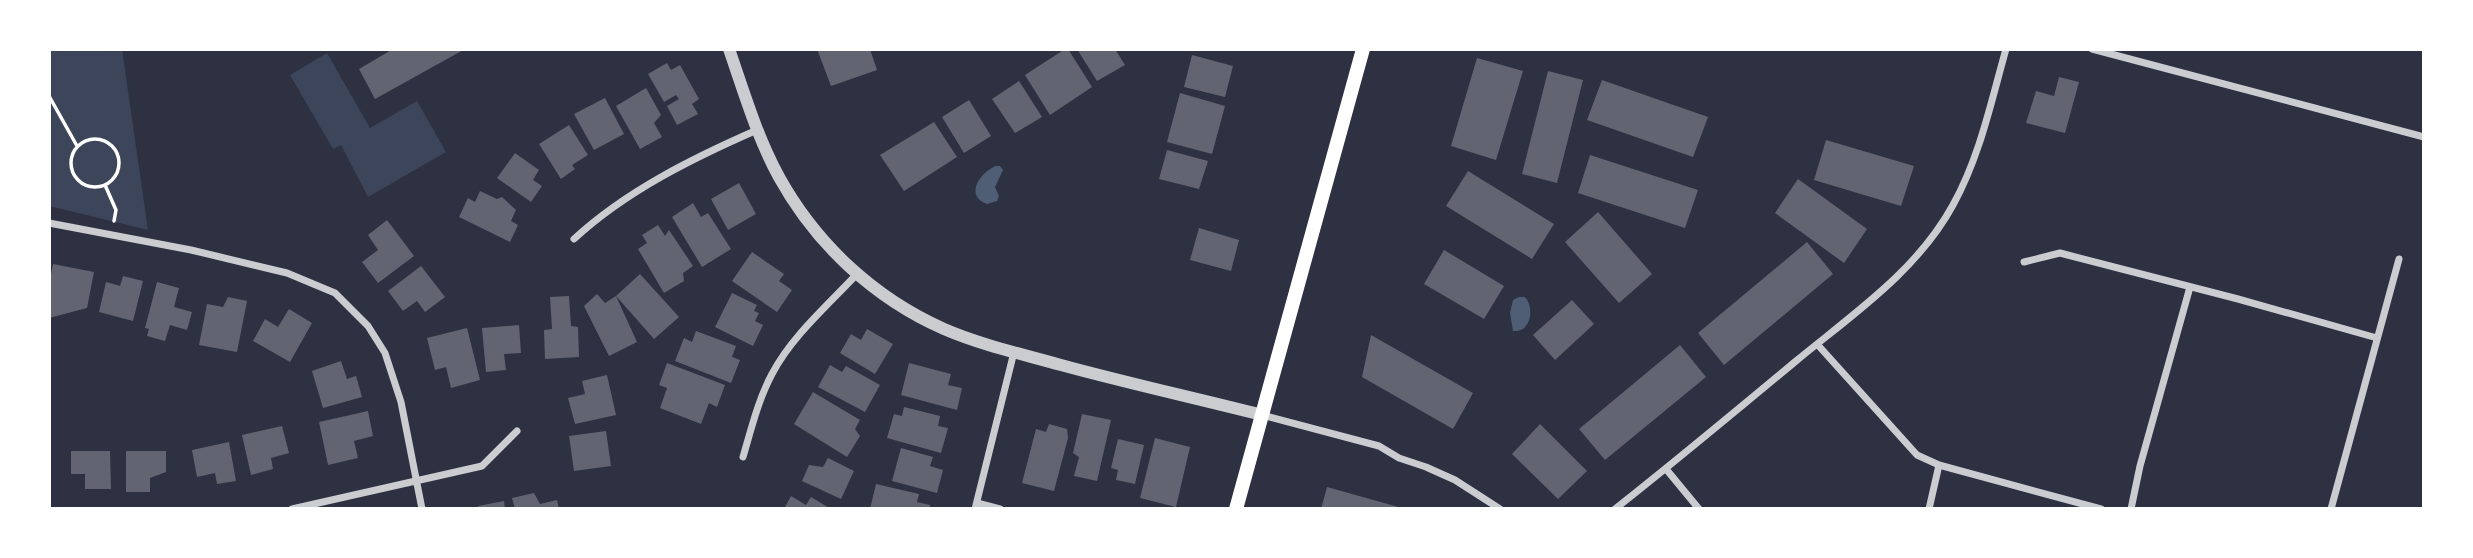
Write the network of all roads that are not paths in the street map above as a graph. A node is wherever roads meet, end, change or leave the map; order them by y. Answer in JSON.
{"nodes":[{"id":1,"x":729,"y":49,"type":"edge"},
{"id":2,"x":1363,"y":49,"type":"edge"},
{"id":3,"x":2006,"y":49,"type":"edge"},
{"id":4,"x":2092,"y":49,"type":"edge"},
{"id":5,"x":757,"y":130,"type":"junction"},
{"id":6,"x":2424,"y":137,"type":"edge"},
{"id":7,"x":49,"y":223,"type":"edge"},
{"id":8,"x":574,"y":239,"type":"dead end"},
{"id":9,"x":2399,"y":259,"type":"dead end"},
{"id":10,"x":2024,"y":262,"type":"dead end"},
{"id":11,"x":857,"y":274,"type":"junction"},
{"id":12,"x":2190,"y":287,"type":"junction"},
{"id":13,"x":2377,"y":338,"type":"junction"},
{"id":14,"x":1817,"y":344,"type":"junction"},
{"id":15,"x":1014,"y":352,"type":"junction"},
{"id":16,"x":1262,"y":415,"type":"junction"},
{"id":17,"x":517,"y":431,"type":"dead end"},
{"id":18,"x":743,"y":457,"type":"dead end"},
{"id":19,"x":1939,"y":465,"type":"junction"},
{"id":20,"x":1666,"y":469,"type":"junction"},
{"id":21,"x":416,"y":481,"type":"junction"},
{"id":22,"x":976,"y":506,"type":"edge"},
{"id":23,"x":292,"y":509,"type":"edge"},
{"id":24,"x":422,"y":509,"type":"edge"},
{"id":25,"x":1000,"y":509,"type":"edge"},
{"id":26,"x":1236,"y":509,"type":"edge"},
{"id":27,"x":1500,"y":509,"type":"edge"},
{"id":28,"x":1615,"y":509,"type":"edge"},
{"id":29,"x":1699,"y":509,"type":"edge"},
{"id":30,"x":1929,"y":509,"type":"edge"},
{"id":31,"x":2101,"y":509,"type":"edge"},
{"id":32,"x":2131,"y":509,"type":"edge"},
{"id":33,"x":2331,"y":509,"type":"edge"}],
"edges":[{"from":1,"to":5,"type":"street"},
{"from":2,"to":16,"type":"main road"},
{"from":3,"to":14,"type":"street"},
{"from":4,"to":6,"type":"street"},
{"from":5,"to":8,"type":"street"},
{"from":5,"to":11,"type":"street"},
{"from":7,"to":21,"type":"street"},
{"from":9,"to":13,"type":"street"},
{"from":10,"to":12,"type":"street"},
{"from":11,"to":15,"type":"street"},
{"from":11,"to":18,"type":"street"},
{"from":12,"to":13,"type":"street"},
{"from":12,"to":32,"type":"street"},
{"from":13,"to":33,"type":"street"},
{"from":14,"to":19,"type":"street"},
{"from":14,"to":20,"type":"street"},
{"from":15,"to":16,"type":"street"},
{"from":15,"to":22,"type":"street"},
{"from":16,"to":26,"type":"main road"},
{"from":16,"to":27,"type":"street"},
{"from":17,"to":21,"type":"street"},
{"from":19,"to":30,"type":"street"},
{"from":19,"to":31,"type":"street"},
{"from":20,"to":28,"type":"street"},
{"from":20,"to":29,"type":"street"},
{"from":21,"to":23,"type":"street"},
{"from":21,"to":24,"type":"street"},
{"from":22,"to":25,"type":"street"}]}
